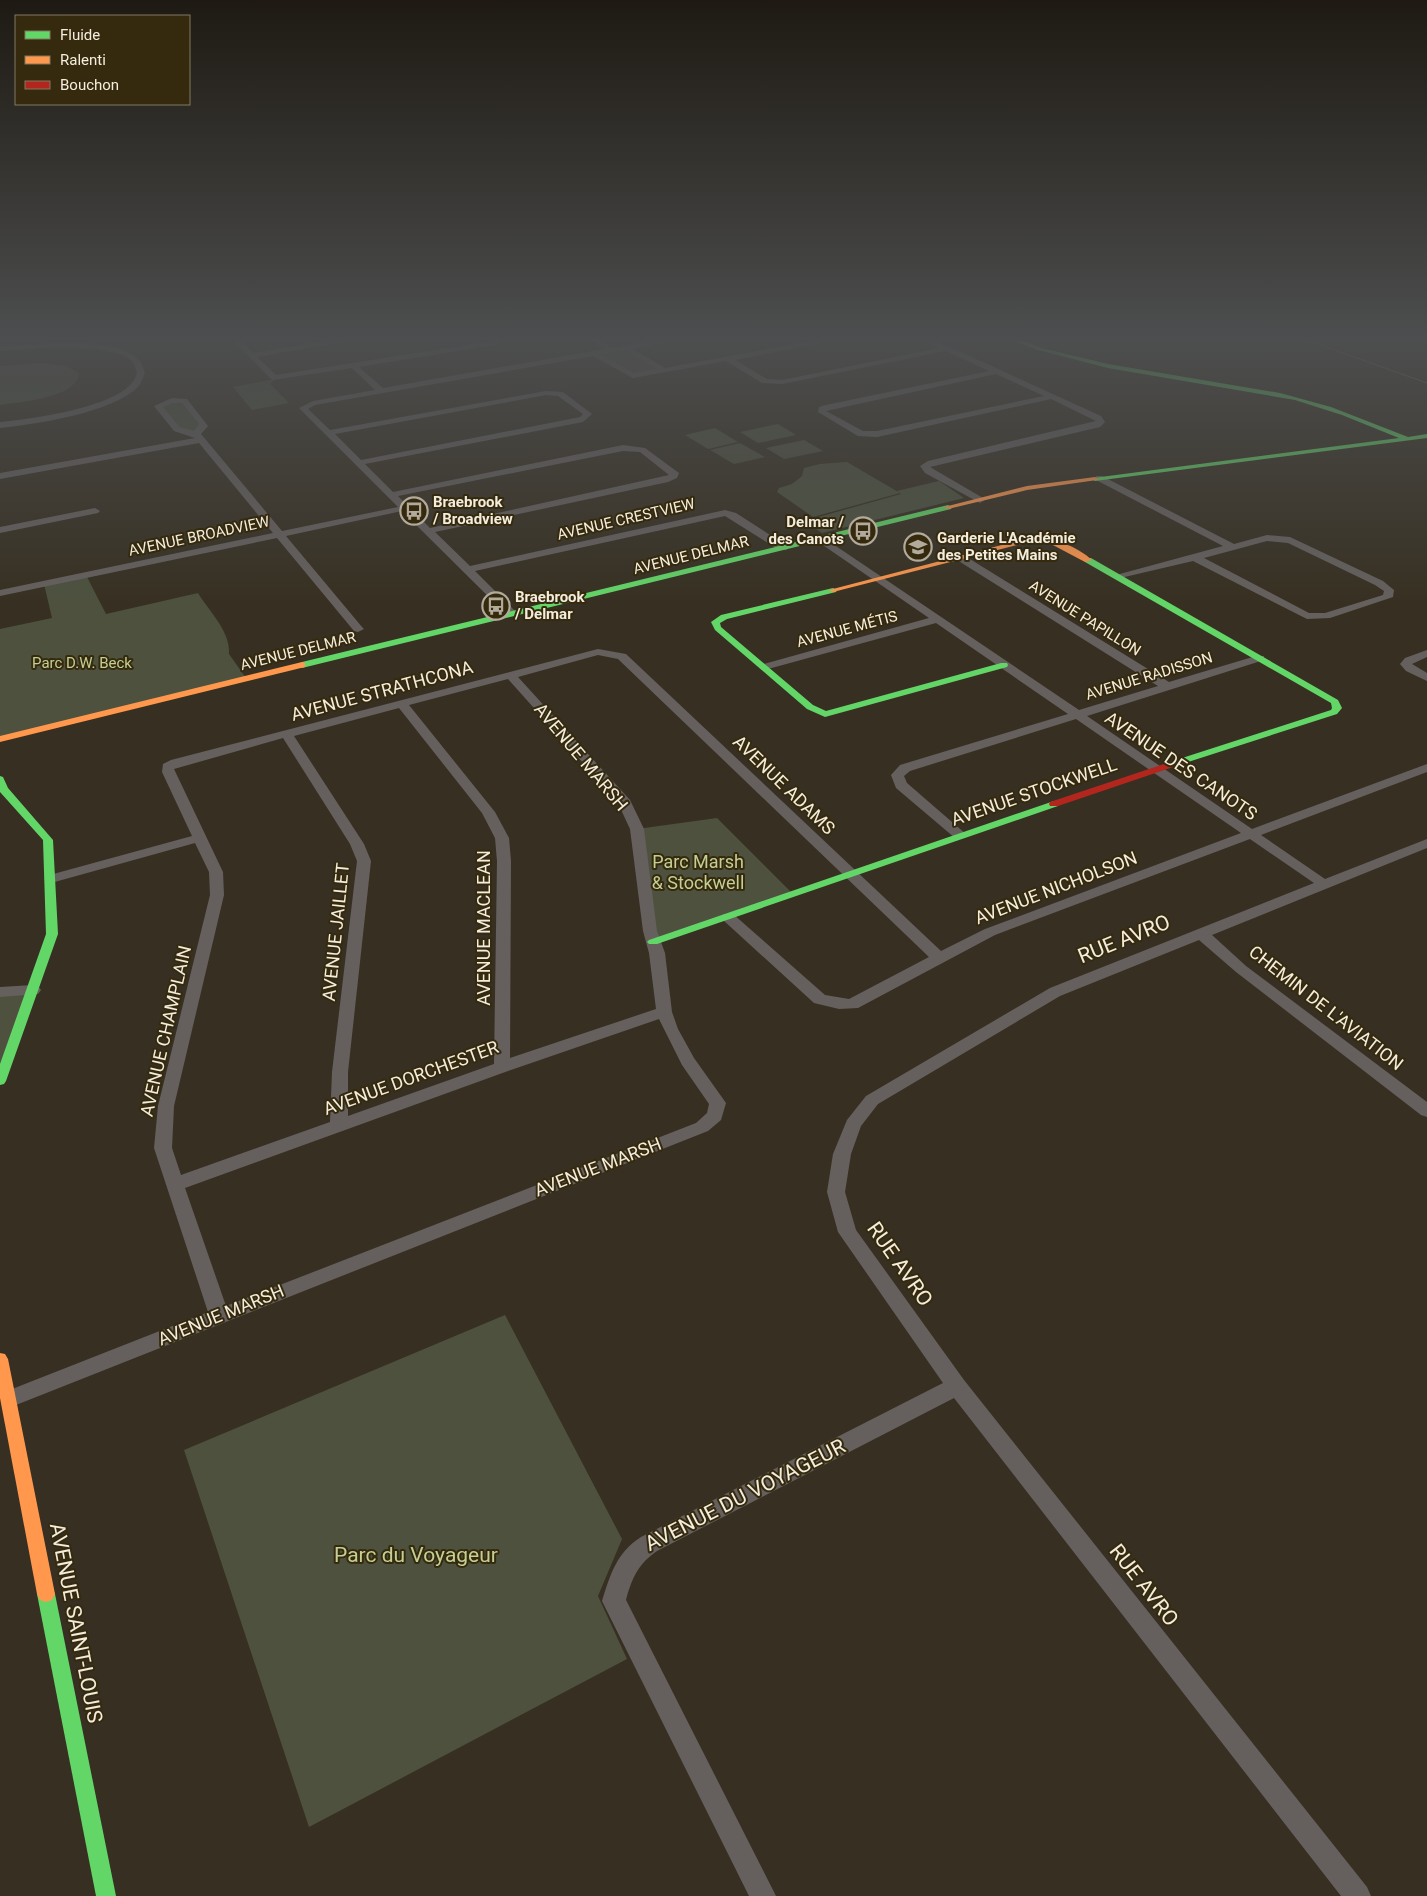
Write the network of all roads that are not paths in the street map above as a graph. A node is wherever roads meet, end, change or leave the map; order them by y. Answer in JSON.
{"nodes":[{"id":1,"x":173,"y":425,"type":"edge"},
{"id":2,"x":204,"y":425,"type":"edge"},
{"id":3,"x":320,"y":425,"type":"edge"},
{"id":4,"x":369,"y":425,"type":"edge"},
{"id":5,"x":549,"y":425,"type":"edge"},
{"id":6,"x":846,"y":425,"type":"edge"},
{"id":7,"x":917,"y":425,"type":"edge"},
{"id":8,"x":1095,"y":425,"type":"edge"},
{"id":9,"x":1374,"y":425,"type":"edge"},
{"id":10,"x":328,"y":433,"type":"junction"},
{"id":11,"x":1427,"y":436,"type":"edge"},
{"id":12,"x":199,"y":437,"type":"junction"},
{"id":13,"x":1408,"y":439,"type":"junction"},
{"id":14,"x":1427,"y":446,"type":"edge"},
{"id":15,"x":358,"y":462,"type":"junction"},
{"id":16,"x":0,"y":476,"type":"edge"},
{"id":17,"x":1099,"y":478,"type":"junction"},
{"id":18,"x":391,"y":495,"type":"junction"},
{"id":19,"x":980,"y":500,"type":"junction"},
{"id":20,"x":405,"y":508,"type":"junction"},
{"id":21,"x":95,"y":511,"type":"dead end"},
{"id":22,"x":0,"y":530,"type":"edge"},
{"id":23,"x":428,"y":531,"type":"junction"},
{"id":24,"x":280,"y":534,"type":"junction"},
{"id":25,"x":821,"y":539,"type":"junction"},
{"id":26,"x":1232,"y":547,"type":"junction"},
{"id":27,"x":784,"y":548,"type":"junction"},
{"id":28,"x":962,"y":558,"type":"junction"},
{"id":29,"x":1196,"y":558,"type":"junction"},
{"id":30,"x":467,"y":570,"type":"junction"},
{"id":31,"x":1120,"y":577,"type":"junction"},
{"id":32,"x":879,"y":579,"type":"junction"},
{"id":33,"x":0,"y":593,"type":"edge"},
{"id":34,"x":512,"y":614,"type":"junction"},
{"id":35,"x":938,"y":619,"type":"junction"},
{"id":36,"x":358,"y":629,"type":"dead end"},
{"id":37,"x":598,"y":652,"type":"joint"},
{"id":38,"x":1427,"y":653,"type":"edge"},
{"id":39,"x":1260,"y":658,"type":"junction"},
{"id":40,"x":1004,"y":665,"type":"junction"},
{"id":41,"x":764,"y":667,"type":"junction"},
{"id":42,"x":510,"y":675,"type":"junction"},
{"id":43,"x":1427,"y":678,"type":"edge"},
{"id":44,"x":1168,"y":687,"type":"junction"},
{"id":45,"x":402,"y":704,"type":"junction"},
{"id":46,"x":1076,"y":716,"type":"junction"},
{"id":47,"x":286,"y":734,"type":"junction"},
{"id":48,"x":0,"y":739,"type":"edge"},
{"id":49,"x":175,"y":763,"type":"joint"},
{"id":50,"x":1427,"y":768,"type":"edge"},
{"id":51,"x":1156,"y":769,"type":"junction"},
{"id":52,"x":0,"y":779,"type":"edge"},
{"id":53,"x":1250,"y":834,"type":"junction"},
{"id":54,"x":960,"y":835,"type":"junction"},
{"id":55,"x":198,"y":838,"type":"junction"},
{"id":56,"x":1427,"y":843,"type":"edge"},
{"id":57,"x":850,"y":875,"type":"junction"},
{"id":58,"x":51,"y":878,"type":"junction"},
{"id":59,"x":1324,"y":884,"type":"junction"},
{"id":60,"x":728,"y":917,"type":"junction"},
{"id":61,"x":1201,"y":934,"type":"junction"},
{"id":62,"x":653,"y":942,"type":"junction"},
{"id":63,"x":939,"y":958,"type":"junction"},
{"id":64,"x":33,"y":990,"type":"junction"},
{"id":65,"x":0,"y":992,"type":"edge"},
{"id":66,"x":664,"y":1012,"type":"junction"},
{"id":67,"x":502,"y":1067,"type":"junction"},
{"id":68,"x":1,"y":1073,"type":"edge"},
{"id":69,"x":1427,"y":1112,"type":"edge"},
{"id":70,"x":339,"y":1125,"type":"junction"},
{"id":71,"x":174,"y":1185,"type":"junction"},
{"id":72,"x":219,"y":1316,"type":"junction"},
{"id":73,"x":0,"y":1359,"type":"edge"},
{"id":74,"x":957,"y":1386,"type":"junction"},
{"id":75,"x":9,"y":1399,"type":"junction"},
{"id":76,"x":106,"y":1896,"type":"edge"},
{"id":77,"x":763,"y":1896,"type":"edge"},
{"id":78,"x":1358,"y":1896,"type":"edge"}],
"edges":[{"from":1,"to":12,"type":"street"},
{"from":2,"to":12,"type":"street"},
{"from":3,"to":10,"type":"street"},
{"from":4,"to":10,"type":"street"},
{"from":5,"to":15,"type":"street"},
{"from":6,"to":7,"type":"street"},
{"from":8,"to":19,"type":"street"},
{"from":9,"to":13,"type":"street"},
{"from":10,"to":15,"type":"street"},
{"from":11,"to":13,"type":"street","name":"AVENUE DELMAR"},
{"from":12,"to":16,"type":"street"},
{"from":12,"to":24,"type":"street"},
{"from":13,"to":14,"type":"street"},
{"from":13,"to":17,"type":"street","name":"AVENUE DELMAR"},
{"from":15,"to":18,"type":"street"},
{"from":17,"to":19,"type":"street","name":"AVENUE DELMAR"},
{"from":17,"to":26,"type":"street"},
{"from":18,"to":20,"type":"street"},
{"from":18,"to":23,"type":"street"},
{"from":19,"to":25,"type":"street","name":"AVENUE DELMAR"},
{"from":20,"to":23,"type":"street"},
{"from":20,"to":24,"type":"street","name":"AVENUE BROADVIEW"},
{"from":21,"to":22,"type":"street"},
{"from":23,"to":30,"type":"street"},
{"from":24,"to":33,"type":"street","name":"AVENUE BROADVIEW"},
{"from":24,"to":36,"type":"street"},
{"from":25,"to":27,"type":"street","name":"AVENUE DELMAR"},
{"from":25,"to":32,"type":"street","name":"AVENUE DES CANOTS"},
{"from":26,"to":29,"type":"street"},
{"from":26,"to":29,"type":"street"},
{"from":27,"to":30,"type":"street","name":"AVENUE CRESTVIEW"},
{"from":27,"to":34,"type":"street","name":"AVENUE DELMAR"},
{"from":28,"to":31,"type":"street","name":"AVENUE RADISSON"},
{"from":28,"to":32,"type":"street"},
{"from":28,"to":44,"type":"street","name":"AVENUE PAPILLON"},
{"from":29,"to":31,"type":"street"},
{"from":30,"to":34,"type":"street"},
{"from":31,"to":39,"type":"street","name":"AVENUE RADISSON"},
{"from":32,"to":35,"type":"street","name":"AVENUE DES CANOTS"},
{"from":32,"to":41,"type":"street"},
{"from":34,"to":48,"type":"street","name":"AVENUE DELMAR"},
{"from":35,"to":40,"type":"street","name":"AVENUE DES CANOTS"},
{"from":35,"to":41,"type":"street","name":"AVENUE MÉTIS"},
{"from":37,"to":42,"type":"street","name":"AVENUE STRATHCONA"},
{"from":37,"to":57,"type":"street","name":"AVENUE ADAMS"},
{"from":38,"to":43,"type":"street"},
{"from":39,"to":44,"type":"street","name":"AVENUE RADISSON"},
{"from":39,"to":51,"type":"street","name":"AVENUE STOCKWELL"},
{"from":40,"to":41,"type":"street"},
{"from":40,"to":46,"type":"street","name":"AVENUE DES CANOTS"},
{"from":42,"to":45,"type":"street","name":"AVENUE STRATHCONA"},
{"from":42,"to":62,"type":"street","name":"AVENUE MARSH"},
{"from":44,"to":46,"type":"street","name":"AVENUE RADISSON"},
{"from":45,"to":47,"type":"street","name":"AVENUE STRATHCONA"},
{"from":45,"to":67,"type":"street","name":"AVENUE MACLEAN"},
{"from":46,"to":51,"type":"street","name":"AVENUE DES CANOTS"},
{"from":46,"to":54,"type":"street","name":"AVENUE RADISSON"},
{"from":47,"to":49,"type":"street","name":"AVENUE STRATHCONA"},
{"from":47,"to":70,"type":"street","name":"AVENUE JAILLET"},
{"from":49,"to":55,"type":"street","name":"AVENUE CHAMPLAIN"},
{"from":50,"to":53,"type":"street","name":"AVENUE NICHOLSON"},
{"from":51,"to":53,"type":"street","name":"AVENUE DES CANOTS"},
{"from":51,"to":54,"type":"street","name":"AVENUE STOCKWELL"},
{"from":52,"to":58,"type":"street"},
{"from":53,"to":59,"type":"street","name":"AVENUE DES CANOTS"},
{"from":53,"to":63,"type":"street","name":"AVENUE NICHOLSON"},
{"from":54,"to":57,"type":"street","name":"AVENUE STOCKWELL"},
{"from":55,"to":58,"type":"street"},
{"from":55,"to":71,"type":"street","name":"AVENUE CHAMPLAIN"},
{"from":56,"to":59,"type":"street","name":"RUE AVRO"},
{"from":57,"to":60,"type":"street","name":"AVENUE STOCKWELL"},
{"from":57,"to":63,"type":"street","name":"AVENUE ADAMS"},
{"from":58,"to":64,"type":"street"},
{"from":59,"to":61,"type":"street","name":"RUE AVRO"},
{"from":60,"to":62,"type":"street","name":"AVENUE STOCKWELL"},
{"from":60,"to":63,"type":"street","name":"AVENUE NICHOLSON"},
{"from":61,"to":69,"type":"street","name":"CHEMIN DE L'AVIATION"},
{"from":61,"to":74,"type":"street","name":"RUE AVRO"},
{"from":62,"to":66,"type":"street","name":"AVENUE MARSH"},
{"from":64,"to":65,"type":"street"},
{"from":64,"to":68,"type":"street"},
{"from":66,"to":67,"type":"street","name":"AVENUE DORCHESTER"},
{"from":66,"to":72,"type":"street","name":"AVENUE MARSH"},
{"from":67,"to":70,"type":"street","name":"AVENUE DORCHESTER"},
{"from":70,"to":71,"type":"street","name":"AVENUE DORCHESTER"},
{"from":71,"to":72,"type":"street","name":"AVENUE CHAMPLAIN"},
{"from":72,"to":75,"type":"street","name":"AVENUE MARSH"},
{"from":73,"to":75,"type":"street","name":"AVENUE SAINT-LOUIS"},
{"from":74,"to":77,"type":"street","name":"AVENUE DU VOYAGEUR"},
{"from":74,"to":78,"type":"street","name":"RUE AVRO"},
{"from":75,"to":76,"type":"street","name":"AVENUE SAINT-LOUIS"}]}
